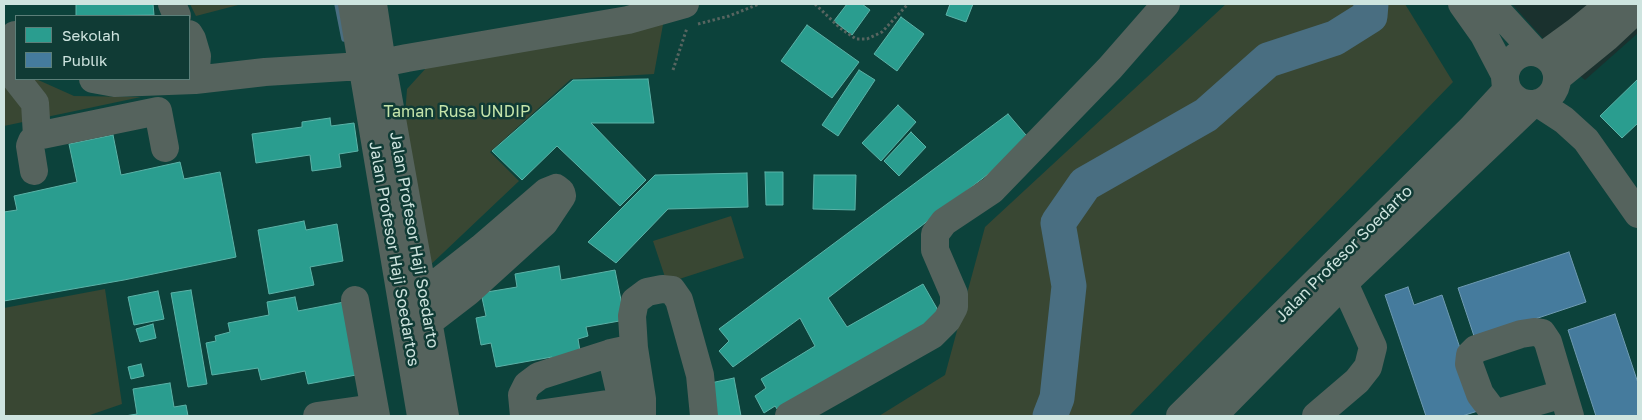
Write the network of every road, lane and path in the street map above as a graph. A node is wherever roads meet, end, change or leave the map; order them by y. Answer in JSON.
{"nodes":[{"id":1,"x":352,"y":4,"type":"edge"},
{"id":2,"x":373,"y":4,"type":"edge"},
{"id":3,"x":758,"y":4,"type":"edge"},
{"id":4,"x":815,"y":4,"type":"edge"},
{"id":5,"x":908,"y":4,"type":"edge"},
{"id":6,"x":1166,"y":4,"type":"edge"},
{"id":7,"x":1610,"y":4,"type":"edge"},
{"id":8,"x":1472,"y":5,"type":"edge"},
{"id":9,"x":1638,"y":8,"type":"edge"},
{"id":10,"x":686,"y":9,"type":"edge"},
{"id":11,"x":12,"y":33,"type":"edge"},
{"id":12,"x":190,"y":36,"type":"edge"},
{"id":13,"x":1539,"y":53,"type":"junction"},
{"id":14,"x":372,"y":65,"type":"junction"},
{"id":15,"x":190,"y":67,"type":"edge"},
{"id":16,"x":673,"y":70,"type":"dead end"},
{"id":17,"x":15,"y":77,"type":"edge"},
{"id":18,"x":190,"y":79,"type":"edge"},
{"id":19,"x":18,"y":80,"type":"edge"},
{"id":20,"x":97,"y":80,"type":"edge"},
{"id":21,"x":182,"y":80,"type":"joint"},
{"id":22,"x":1506,"y":82,"type":"junction"},
{"id":23,"x":1545,"y":94,"type":"junction"},
{"id":24,"x":158,"y":111,"type":"junction"},
{"id":25,"x":37,"y":136,"type":"junction"},
{"id":26,"x":165,"y":148,"type":"dead end"},
{"id":27,"x":34,"y":171,"type":"dead end"},
{"id":28,"x":1638,"y":214,"type":"edge"},
{"id":29,"x":1344,"y":283,"type":"junction"},
{"id":30,"x":424,"y":293,"type":"junction"},
{"id":31,"x":355,"y":300,"type":"dead end"},
{"id":32,"x":429,"y":322,"type":"junction"},
{"id":33,"x":623,"y":351,"type":"junction"},
{"id":34,"x":635,"y":406,"type":"edge"},
{"id":35,"x":375,"y":412,"type":"edge"},
{"id":36,"x":317,"y":416,"type":"edge"},
{"id":37,"x":421,"y":416,"type":"edge"},
{"id":38,"x":445,"y":416,"type":"edge"},
{"id":39,"x":524,"y":416,"type":"edge"},
{"id":40,"x":704,"y":416,"type":"edge"},
{"id":41,"x":789,"y":416,"type":"edge"},
{"id":42,"x":1180,"y":416,"type":"edge"},
{"id":43,"x":1213,"y":416,"type":"edge"},
{"id":44,"x":1316,"y":416,"type":"edge"}],
"edges":[{"from":1,"to":14,"type":"street","name":"Jalan Profesor Haji Soedartos"},
{"from":2,"to":14,"type":"street","name":"Jalan Profesor Haji Soedarto"},
{"from":3,"to":10,"type":"path"},
{"from":4,"to":5,"type":"path"},
{"from":6,"to":41,"type":"street"},
{"from":7,"to":13,"type":"street"},
{"from":8,"to":13,"type":"street"},
{"from":8,"to":22,"type":"street"},
{"from":9,"to":23,"type":"street","name":"Jalan Profesor Soedarto"},
{"from":10,"to":14,"type":"street"},
{"from":10,"to":16,"type":"path"},
{"from":11,"to":17,"type":"street"},
{"from":12,"to":15,"type":"street"},
{"from":13,"to":22,"type":"street"},
{"from":13,"to":23,"type":"street"},
{"from":14,"to":18,"type":"street"},
{"from":14,"to":30,"type":"street","name":"Jalan Profesor Haji Soedarto"},
{"from":14,"to":37,"type":"street","name":"Jalan Profesor Haji Soedartos"},
{"from":19,"to":25,"type":"street"},
{"from":20,"to":21,"type":"street"},
{"from":21,"to":24,"type":"street"},
{"from":22,"to":23,"type":"street"},
{"from":22,"to":42,"type":"street","name":"Jalan Profesor Soedarto"},
{"from":23,"to":28,"type":"street"},
{"from":23,"to":29,"type":"street","name":"Jalan Profesor Soedarto"},
{"from":24,"to":25,"type":"street"},
{"from":24,"to":26,"type":"street"},
{"from":25,"to":27,"type":"street"},
{"from":29,"to":43,"type":"street","name":"Jalan Profesor Soedarto"},
{"from":29,"to":44,"type":"street"},
{"from":30,"to":32,"type":"street","name":"Jalan Profesor Haji Soedarto"},
{"from":30,"to":32,"type":"street"},
{"from":31,"to":35,"type":"street"},
{"from":32,"to":38,"type":"street","name":"Jalan Profesor Haji Soedarto"},
{"from":33,"to":34,"type":"street"},
{"from":33,"to":39,"type":"street"},
{"from":33,"to":40,"type":"street"},
{"from":34,"to":39,"type":"street"},
{"from":35,"to":36,"type":"street"}]}
